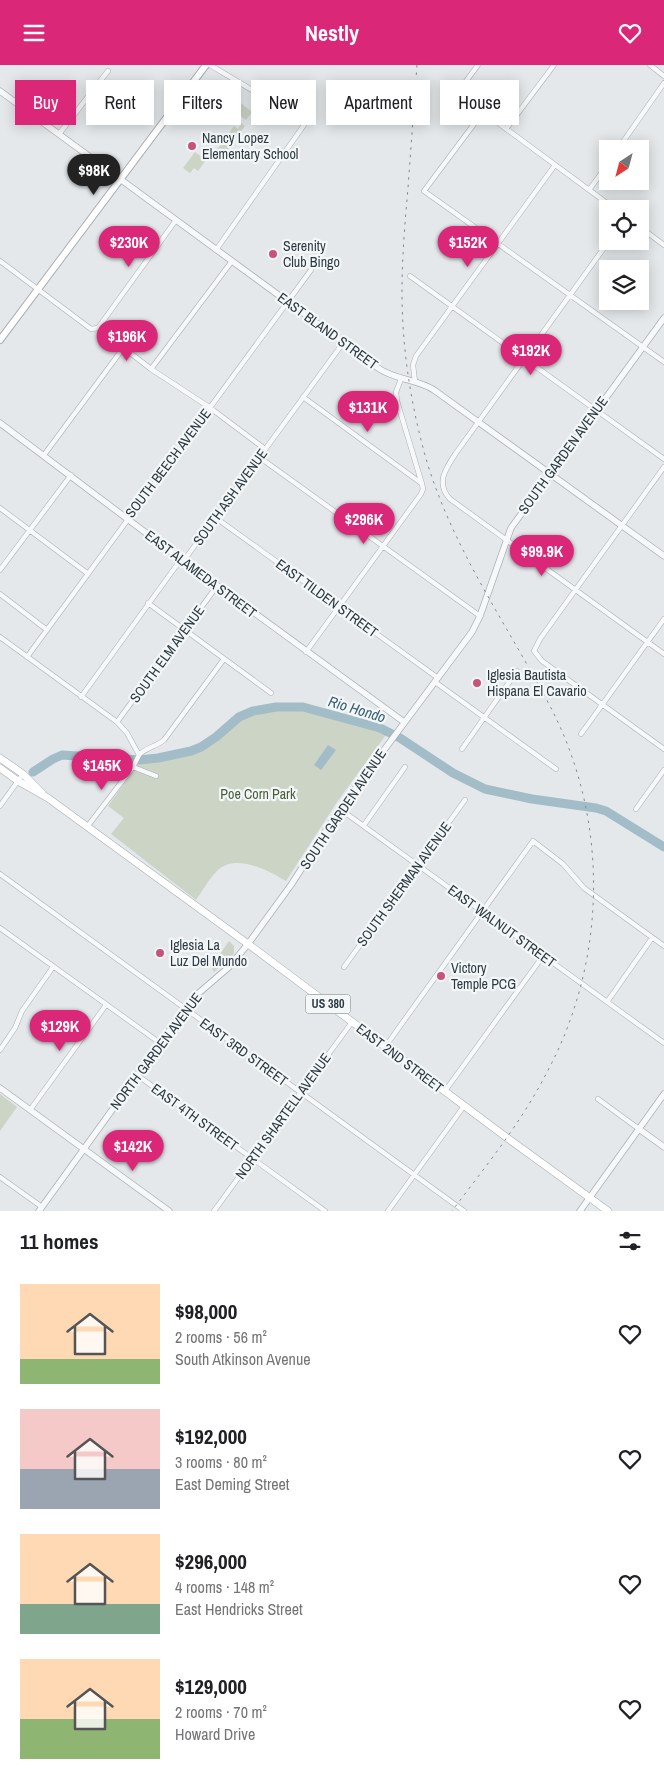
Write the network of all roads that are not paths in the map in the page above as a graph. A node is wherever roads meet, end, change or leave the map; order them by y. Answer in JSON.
{"nodes":[{"id":1,"x":206,"y":65,"type":"edge"},
{"id":2,"x":210,"y":65,"type":"edge"},
{"id":3,"x":478,"y":65,"type":"edge"},
{"id":4,"x":554,"y":65,"type":"edge"},
{"id":5,"x":650,"y":65,"type":"edge"},
{"id":6,"x":108,"y":71,"type":"dead end"},
{"id":7,"x":664,"y":76,"type":"edge"},
{"id":8,"x":467,"y":80,"type":"edge"},
{"id":9,"x":664,"y":83,"type":"edge"},
{"id":10,"x":251,"y":89,"type":"edge"},
{"id":11,"x":0,"y":91,"type":"edge"},
{"id":12,"x":304,"y":125,"type":"dead end"},
{"id":13,"x":473,"y":125,"type":"edge"},
{"id":14,"x":501,"y":125,"type":"edge"},
{"id":15,"x":506,"y":129,"type":"junction"},
{"id":16,"x":59,"y":134,"type":"junction"},
{"id":17,"x":624,"y":140,"type":"edge"},
{"id":18,"x":555,"y":165,"type":"junction"},
{"id":19,"x":599,"y":176,"type":"edge"},
{"id":20,"x":120,"y":179,"type":"junction"},
{"id":21,"x":589,"y":190,"type":"junction"},
{"id":22,"x":603,"y":200,"type":"edge"},
{"id":23,"x":176,"y":220,"type":"junction"},
{"id":24,"x":649,"y":234,"type":"edge"},
{"id":25,"x":498,"y":243,"type":"junction"},
{"id":26,"x":664,"y":245,"type":"edge"},
{"id":27,"x":216,"y":250,"type":"junction"},
{"id":28,"x":602,"y":250,"type":"edge"},
{"id":29,"x":0,"y":261,"type":"edge"},
{"id":30,"x":232,"y":261,"type":"junction"},
{"id":31,"x":311,"y":270,"type":"dead end"},
{"id":32,"x":410,"y":276,"type":"dead end"},
{"id":33,"x":38,"y":289,"type":"junction"},
{"id":34,"x":570,"y":295,"type":"junction"},
{"id":35,"x":287,"y":302,"type":"junction"},
{"id":36,"x":452,"y":307,"type":"junction"},
{"id":37,"x":664,"y":318,"type":"edge"},
{"id":38,"x":98,"y":328,"type":"junction"},
{"id":39,"x":1,"y":337,"type":"edge"},
{"id":40,"x":343,"y":343,"type":"junction"},
{"id":41,"x":124,"y":347,"type":"junction"},
{"id":42,"x":642,"y":347,"type":"junction"},
{"id":43,"x":524,"y":358,"type":"junction"},
{"id":44,"x":664,"y":362,"type":"edge"},
{"id":45,"x":151,"y":369,"type":"junction"},
{"id":46,"x":401,"y":379,"type":"junction"},
{"id":47,"x":415,"y":382,"type":"junction"},
{"id":48,"x":303,"y":397,"type":"junction"},
{"id":49,"x":209,"y":407,"type":"junction"},
{"id":50,"x":596,"y":410,"type":"junction"},
{"id":51,"x":478,"y":421,"type":"junction"},
{"id":52,"x":0,"y":423,"type":"edge"},
{"id":53,"x":265,"y":449,"type":"junction"},
{"id":54,"x":44,"y":455,"type":"junction"},
{"id":55,"x":259,"y":457,"type":"junction"},
{"id":56,"x":664,"y":459,"type":"edge"},
{"id":57,"x":664,"y":467,"type":"edge"},
{"id":58,"x":550,"y":474,"type":"junction"},
{"id":59,"x":71,"y":475,"type":"junction"},
{"id":60,"x":422,"y":484,"type":"junction"},
{"id":61,"x":0,"y":508,"type":"edge"},
{"id":62,"x":127,"y":518,"type":"junction"},
{"id":63,"x":216,"y":518,"type":"junction"},
{"id":64,"x":622,"y":525,"type":"junction"},
{"id":65,"x":30,"y":530,"type":"junction"},
{"id":66,"x":506,"y":539,"type":"junction"},
{"id":67,"x":383,"y":547,"type":"junction"},
{"id":68,"x":664,"y":556,"type":"edge"},
{"id":69,"x":182,"y":560,"type":"junction"},
{"id":70,"x":0,"y":570,"type":"edge"},
{"id":71,"x":87,"y":573,"type":"junction"},
{"id":72,"x":217,"y":586,"type":"junction"},
{"id":73,"x":576,"y":590,"type":"junction"},
{"id":74,"x":0,"y":594,"type":"edge"},
{"id":75,"x":148,"y":603,"type":"junction"},
{"id":76,"x":339,"y":607,"type":"junction"},
{"id":77,"x":480,"y":617,"type":"junction"},
{"id":78,"x":664,"y":619,"type":"edge"},
{"id":79,"x":47,"y":630,"type":"junction"},
{"id":80,"x":184,"y":630,"type":"junction"},
{"id":81,"x":0,"y":637,"type":"edge"},
{"id":82,"x":648,"y":642,"type":"junction"},
{"id":83,"x":306,"y":652,"type":"junction"},
{"id":84,"x":664,"y":654,"type":"edge"},
{"id":85,"x":27,"y":657,"type":"junction"},
{"id":86,"x":224,"y":659,"type":"junction"},
{"id":87,"x":516,"y":671,"type":"dead end"},
{"id":88,"x":437,"y":680,"type":"junction"},
{"id":89,"x":271,"y":693,"type":"dead end"},
{"id":90,"x":81,"y":697,"type":"junction"},
{"id":91,"x":602,"y":705,"type":"junction"},
{"id":92,"x":484,"y":717,"type":"junction"},
{"id":93,"x":117,"y":722,"type":"junction"},
{"id":94,"x":404,"y":722,"type":"junction"},
{"id":95,"x":580,"y":734,"type":"dead end"},
{"id":96,"x":462,"y":749,"type":"dead end"},
{"id":97,"x":664,"y":749,"type":"edge"},
{"id":98,"x":139,"y":756,"type":"junction"},
{"id":99,"x":0,"y":758,"type":"edge"},
{"id":100,"x":134,"y":766,"type":"junction"},
{"id":101,"x":405,"y":767,"type":"dead end"},
{"id":102,"x":0,"y":768,"type":"edge"},
{"id":103,"x":556,"y":769,"type":"dead end"},
{"id":104,"x":664,"y":770,"type":"edge"},
{"id":105,"x":23,"y":774,"type":"junction"},
{"id":106,"x":156,"y":775,"type":"dead end"},
{"id":107,"x":18,"y":781,"type":"junction"},
{"id":108,"x":48,"y":799,"type":"junction"},
{"id":109,"x":464,"y":801,"type":"dead end"},
{"id":110,"x":0,"y":806,"type":"edge"},
{"id":111,"x":340,"y":809,"type":"junction"},
{"id":112,"x":636,"y":809,"type":"dead end"},
{"id":113,"x":364,"y":825,"type":"junction"},
{"id":114,"x":87,"y":827,"type":"junction"},
{"id":115,"x":418,"y":865,"type":"junction"},
{"id":116,"x":0,"y":875,"type":"edge"},
{"id":117,"x":298,"y":875,"type":"joint"},
{"id":118,"x":483,"y":911,"type":"junction"},
{"id":119,"x":0,"y":928,"type":"edge"},
{"id":120,"x":652,"y":938,"type":"junction"},
{"id":121,"x":248,"y":944,"type":"junction"},
{"id":122,"x":664,"y":946,"type":"edge"},
{"id":123,"x":543,"y":955,"type":"junction"},
{"id":124,"x":53,"y":967,"type":"junction"},
{"id":125,"x":344,"y":967,"type":"dead end"},
{"id":126,"x":606,"y":1002,"type":"junction"},
{"id":127,"x":106,"y":1005,"type":"junction"},
{"id":128,"x":185,"y":1009,"type":"junction"},
{"id":129,"x":352,"y":1022,"type":"junction"},
{"id":130,"x":160,"y":1043,"type":"junction"},
{"id":131,"x":664,"y":1043,"type":"edge"},
{"id":132,"x":385,"y":1047,"type":"junction"},
{"id":133,"x":0,"y":1050,"type":"edge"},
{"id":134,"x":137,"y":1075,"type":"junction"},
{"id":135,"x":0,"y":1089,"type":"edge"},
{"id":136,"x":445,"y":1091,"type":"junction"},
{"id":137,"x":300,"y":1093,"type":"junction"},
{"id":138,"x":664,"y":1094,"type":"edge"},
{"id":139,"x":598,"y":1099,"type":"dead end"},
{"id":140,"x":464,"y":1106,"type":"junction"},
{"id":141,"x":30,"y":1110,"type":"junction"},
{"id":142,"x":639,"y":1129,"type":"junction"},
{"id":143,"x":664,"y":1147,"type":"edge"},
{"id":144,"x":84,"y":1149,"type":"junction"},
{"id":145,"x":252,"y":1158,"type":"junction"},
{"id":146,"x":414,"y":1175,"type":"junction"},
{"id":147,"x":0,"y":1177,"type":"edge"},
{"id":148,"x":589,"y":1198,"type":"junction"},
{"id":149,"x":40,"y":1209,"type":"edge"},
{"id":150,"x":169,"y":1211,"type":"edge"},
{"id":151,"x":214,"y":1211,"type":"edge"},
{"id":152,"x":325,"y":1211,"type":"edge"},
{"id":153,"x":388,"y":1211,"type":"edge"},
{"id":154,"x":464,"y":1211,"type":"edge"},
{"id":155,"x":580,"y":1211,"type":"edge"},
{"id":156,"x":608,"y":1211,"type":"edge"}],
"edges":[{"from":1,"to":20,"type":"main road"},
{"from":2,"to":10,"type":"street"},
{"from":3,"to":8,"type":"street"},
{"from":4,"to":15,"type":"street"},
{"from":5,"to":7,"type":"street"},
{"from":6,"to":16,"type":"street"},
{"from":9,"to":17,"type":"street"},
{"from":11,"to":16,"type":"street","name":"EAST BLAND STREET"},
{"from":12,"to":27,"type":"street"},
{"from":13,"to":25,"type":"street"},
{"from":14,"to":15,"type":"street"},
{"from":15,"to":18,"type":"street"},
{"from":16,"to":20,"type":"street","name":"EAST BLAND STREET"},
{"from":18,"to":21,"type":"street"},
{"from":18,"to":25,"type":"street"},
{"from":19,"to":21,"type":"street"},
{"from":20,"to":23,"type":"street","name":"EAST BLAND STREET"},
{"from":20,"to":33,"type":"main road"},
{"from":21,"to":22,"type":"street"},
{"from":23,"to":27,"type":"street","name":"EAST BLAND STREET"},
{"from":23,"to":38,"type":"street"},
{"from":24,"to":26,"type":"street"},
{"from":25,"to":34,"type":"street"},
{"from":25,"to":36,"type":"street"},
{"from":27,"to":30,"type":"street","name":"EAST BLAND STREET"},
{"from":28,"to":34,"type":"street"},
{"from":29,"to":33,"type":"street"},
{"from":30,"to":35,"type":"street","name":"EAST BLAND STREET"},
{"from":30,"to":45,"type":"street"},
{"from":31,"to":35,"type":"street","name":"SOUTH BEECH AVENUE"},
{"from":32,"to":36,"type":"street"},
{"from":33,"to":38,"type":"street"},
{"from":33,"to":39,"type":"main road"},
{"from":34,"to":42,"type":"street"},
{"from":34,"to":43,"type":"street"},
{"from":35,"to":40,"type":"street","name":"EAST BLAND STREET"},
{"from":35,"to":49,"type":"street","name":"SOUTH BEECH AVENUE"},
{"from":36,"to":43,"type":"street"},
{"from":36,"to":47,"type":"street"},
{"from":37,"to":42,"type":"street","name":"SOUTH GARDEN AVENUE"},
{"from":38,"to":41,"type":"street"},
{"from":40,"to":46,"type":"street","name":"EAST BLAND STREET"},
{"from":40,"to":48,"type":"street","name":"SOUTH ASH AVENUE"},
{"from":41,"to":45,"type":"street"},
{"from":41,"to":54,"type":"street"},
{"from":42,"to":44,"type":"street"},
{"from":42,"to":50,"type":"street","name":"SOUTH GARDEN AVENUE"},
{"from":43,"to":50,"type":"street"},
{"from":43,"to":51,"type":"street"},
{"from":45,"to":49,"type":"street"},
{"from":46,"to":47,"type":"street","name":"EAST BLAND STREET"},
{"from":46,"to":60,"type":"street"},
{"from":47,"to":51,"type":"street","name":"EAST BLAND STREET"},
{"from":48,"to":53,"type":"street","name":"SOUTH ASH AVENUE"},
{"from":48,"to":60,"type":"street"},
{"from":49,"to":53,"type":"street"},
{"from":49,"to":62,"type":"street","name":"SOUTH BEECH AVENUE"},
{"from":50,"to":56,"type":"street"},
{"from":50,"to":58,"type":"street","name":"SOUTH GARDEN AVENUE"},
{"from":51,"to":58,"type":"street","name":"EAST BLAND STREET"},
{"from":51,"to":66,"type":"street"},
{"from":52,"to":54,"type":"street","name":"EAST ALAMEDA STREET"},
{"from":53,"to":55,"type":"street","name":"SOUTH ASH AVENUE"},
{"from":54,"to":59,"type":"street","name":"EAST ALAMEDA STREET"},
{"from":55,"to":63,"type":"street","name":"SOUTH ASH AVENUE"},
{"from":55,"to":67,"type":"street"},
{"from":57,"to":64,"type":"street"},
{"from":58,"to":64,"type":"street","name":"EAST BLAND STREET"},
{"from":58,"to":66,"type":"street","name":"SOUTH GARDEN AVENUE"},
{"from":59,"to":62,"type":"street","name":"EAST ALAMEDA STREET"},
{"from":59,"to":65,"type":"street"},
{"from":60,"to":67,"type":"street"},
{"from":61,"to":65,"type":"street"},
{"from":62,"to":69,"type":"street","name":"EAST ALAMEDA STREET"},
{"from":62,"to":71,"type":"street","name":"SOUTH BEECH AVENUE"},
{"from":63,"to":69,"type":"street","name":"SOUTH ASH AVENUE"},
{"from":63,"to":76,"type":"street","name":"EAST TILDEN STREET"},
{"from":64,"to":68,"type":"street","name":"EAST BLAND STREET"},
{"from":64,"to":73,"type":"street"},
{"from":65,"to":70,"type":"street"},
{"from":65,"to":71,"type":"street"},
{"from":66,"to":73,"type":"street"},
{"from":66,"to":77,"type":"street","name":"SOUTH GARDEN AVENUE"},
{"from":67,"to":76,"type":"street"},
{"from":67,"to":77,"type":"street"},
{"from":69,"to":72,"type":"street","name":"EAST ALAMEDA STREET"},
{"from":69,"to":75,"type":"street","name":"SOUTH ASH AVENUE"},
{"from":71,"to":79,"type":"street","name":"SOUTH BEECH AVENUE"},
{"from":72,"to":80,"type":"street","name":"SOUTH ELM AVENUE"},
{"from":72,"to":83,"type":"street","name":"EAST ALAMEDA STREET"},
{"from":73,"to":82,"type":"street"},
{"from":73,"to":91,"type":"street"},
{"from":74,"to":79,"type":"street"},
{"from":75,"to":80,"type":"street"},
{"from":75,"to":90,"type":"street","name":"SOUTH ASH AVENUE"},
{"from":76,"to":83,"type":"street"},
{"from":76,"to":88,"type":"street","name":"EAST TILDEN STREET"},
{"from":77,"to":88,"type":"street","name":"SOUTH GARDEN AVENUE"},
{"from":78,"to":82,"type":"street"},
{"from":79,"to":85,"type":"street","name":"SOUTH BEECH AVENUE"},
{"from":80,"to":86,"type":"street"},
{"from":80,"to":93,"type":"street","name":"SOUTH ELM AVENUE"},
{"from":81,"to":85,"type":"street"},
{"from":82,"to":84,"type":"street"},
{"from":82,"to":91,"type":"street"},
{"from":83,"to":94,"type":"street","name":"EAST ALAMEDA STREET"},
{"from":85,"to":90,"type":"street"},
{"from":86,"to":89,"type":"street"},
{"from":86,"to":98,"type":"street"},
{"from":87,"to":92,"type":"street"},
{"from":88,"to":92,"type":"street","name":"EAST TILDEN STREET"},
{"from":88,"to":94,"type":"street","name":"SOUTH GARDEN AVENUE"},
{"from":90,"to":93,"type":"street"},
{"from":91,"to":95,"type":"street"},
{"from":91,"to":97,"type":"street"},
{"from":92,"to":96,"type":"street"},
{"from":92,"to":103,"type":"street","name":"EAST TILDEN STREET"},
{"from":93,"to":98,"type":"street"},
{"from":94,"to":111,"type":"street","name":"SOUTH GARDEN AVENUE"},
{"from":98,"to":100,"type":"street"},
{"from":99,"to":105,"type":"main road","name":"EAST 2ND STREET","number":"US 380"},
{"from":100,"to":106,"type":"street"},
{"from":100,"to":114,"type":"street"},
{"from":101,"to":113,"type":"street"},
{"from":102,"to":107,"type":"main road","name":"EAST 2ND STREET","number":"US 380"},
{"from":104,"to":112,"type":"street"},
{"from":105,"to":107,"type":"street"},
{"from":105,"to":108,"type":"main road","name":"EAST 2ND STREET","number":"US 380"},
{"from":107,"to":108,"type":"main road","name":"EAST 2ND STREET","number":"US 380"},
{"from":107,"to":110,"type":"street"},
{"from":108,"to":114,"type":"main road","name":"EAST 2ND STREET","number":"US 380"},
{"from":109,"to":115,"type":"street","name":"SOUTH SHERMAN AVENUE"},
{"from":111,"to":113,"type":"street","name":"EAST WALNUT STREET"},
{"from":111,"to":117,"type":"street","name":"SOUTH GARDEN AVENUE"},
{"from":113,"to":115,"type":"street","name":"EAST WALNUT STREET"},
{"from":114,"to":121,"type":"main road","name":"EAST 2ND STREET","number":"US 380"},
{"from":115,"to":118,"type":"street","name":"EAST WALNUT STREET"},
{"from":115,"to":125,"type":"street","name":"SOUTH SHERMAN AVENUE"},
{"from":116,"to":128,"type":"street","name":"EAST 3RD STREET"},
{"from":117,"to":121,"type":"street","name":"NORTH GARDEN AVENUE"},
{"from":118,"to":120,"type":"street"},
{"from":118,"to":123,"type":"street","name":"EAST WALNUT STREET"},
{"from":118,"to":132,"type":"street"},
{"from":119,"to":124,"type":"street"},
{"from":120,"to":122,"type":"street"},
{"from":120,"to":126,"type":"street"},
{"from":121,"to":128,"type":"street","name":"NORTH GARDEN AVENUE"},
{"from":121,"to":129,"type":"main road","name":"EAST 2ND STREET","number":"US 380"},
{"from":123,"to":126,"type":"street","name":"EAST WALNUT STREET"},
{"from":123,"to":136,"type":"street"},
{"from":124,"to":127,"type":"street"},
{"from":124,"to":133,"type":"street"},
{"from":126,"to":131,"type":"street","name":"EAST WALNUT STREET"},
{"from":127,"to":130,"type":"street"},
{"from":127,"to":141,"type":"street"},
{"from":128,"to":130,"type":"street","name":"NORTH GARDEN AVENUE"},
{"from":128,"to":137,"type":"street","name":"EAST 3RD STREET"},
{"from":129,"to":132,"type":"main road","name":"EAST 2ND STREET","number":"US 380"},
{"from":129,"to":137,"type":"street","name":"NORTH SHARTELL AVENUE"},
{"from":130,"to":134,"type":"street","name":"NORTH GARDEN AVENUE"},
{"from":132,"to":136,"type":"main road","name":"EAST 2ND STREET","number":"US 380"},
{"from":134,"to":144,"type":"street","name":"NORTH GARDEN AVENUE"},
{"from":134,"to":145,"type":"street","name":"EAST 4TH STREET"},
{"from":135,"to":141,"type":"street"},
{"from":136,"to":140,"type":"main road","name":"EAST 2ND STREET","number":"US 380"},
{"from":137,"to":145,"type":"street","name":"NORTH SHARTELL AVENUE"},
{"from":137,"to":146,"type":"street","name":"EAST 3RD STREET"},
{"from":138,"to":142,"type":"street"},
{"from":139,"to":142,"type":"street"},
{"from":140,"to":146,"type":"street"},
{"from":140,"to":148,"type":"main road","name":"EAST 2ND STREET","number":"US 380"},
{"from":141,"to":144,"type":"street"},
{"from":142,"to":143,"type":"street"},
{"from":142,"to":148,"type":"street"},
{"from":144,"to":149,"type":"street","name":"NORTH GARDEN AVENUE"},
{"from":144,"to":150,"type":"street"},
{"from":145,"to":151,"type":"street","name":"NORTH SHARTELL AVENUE"},
{"from":145,"to":152,"type":"street","name":"EAST 4TH STREET"},
{"from":146,"to":153,"type":"street"},
{"from":146,"to":154,"type":"street","name":"EAST 3RD STREET"},
{"from":147,"to":149,"type":"street"},
{"from":148,"to":155,"type":"street"},
{"from":148,"to":156,"type":"main road","name":"EAST 2ND STREET","number":"US 380"}]}
